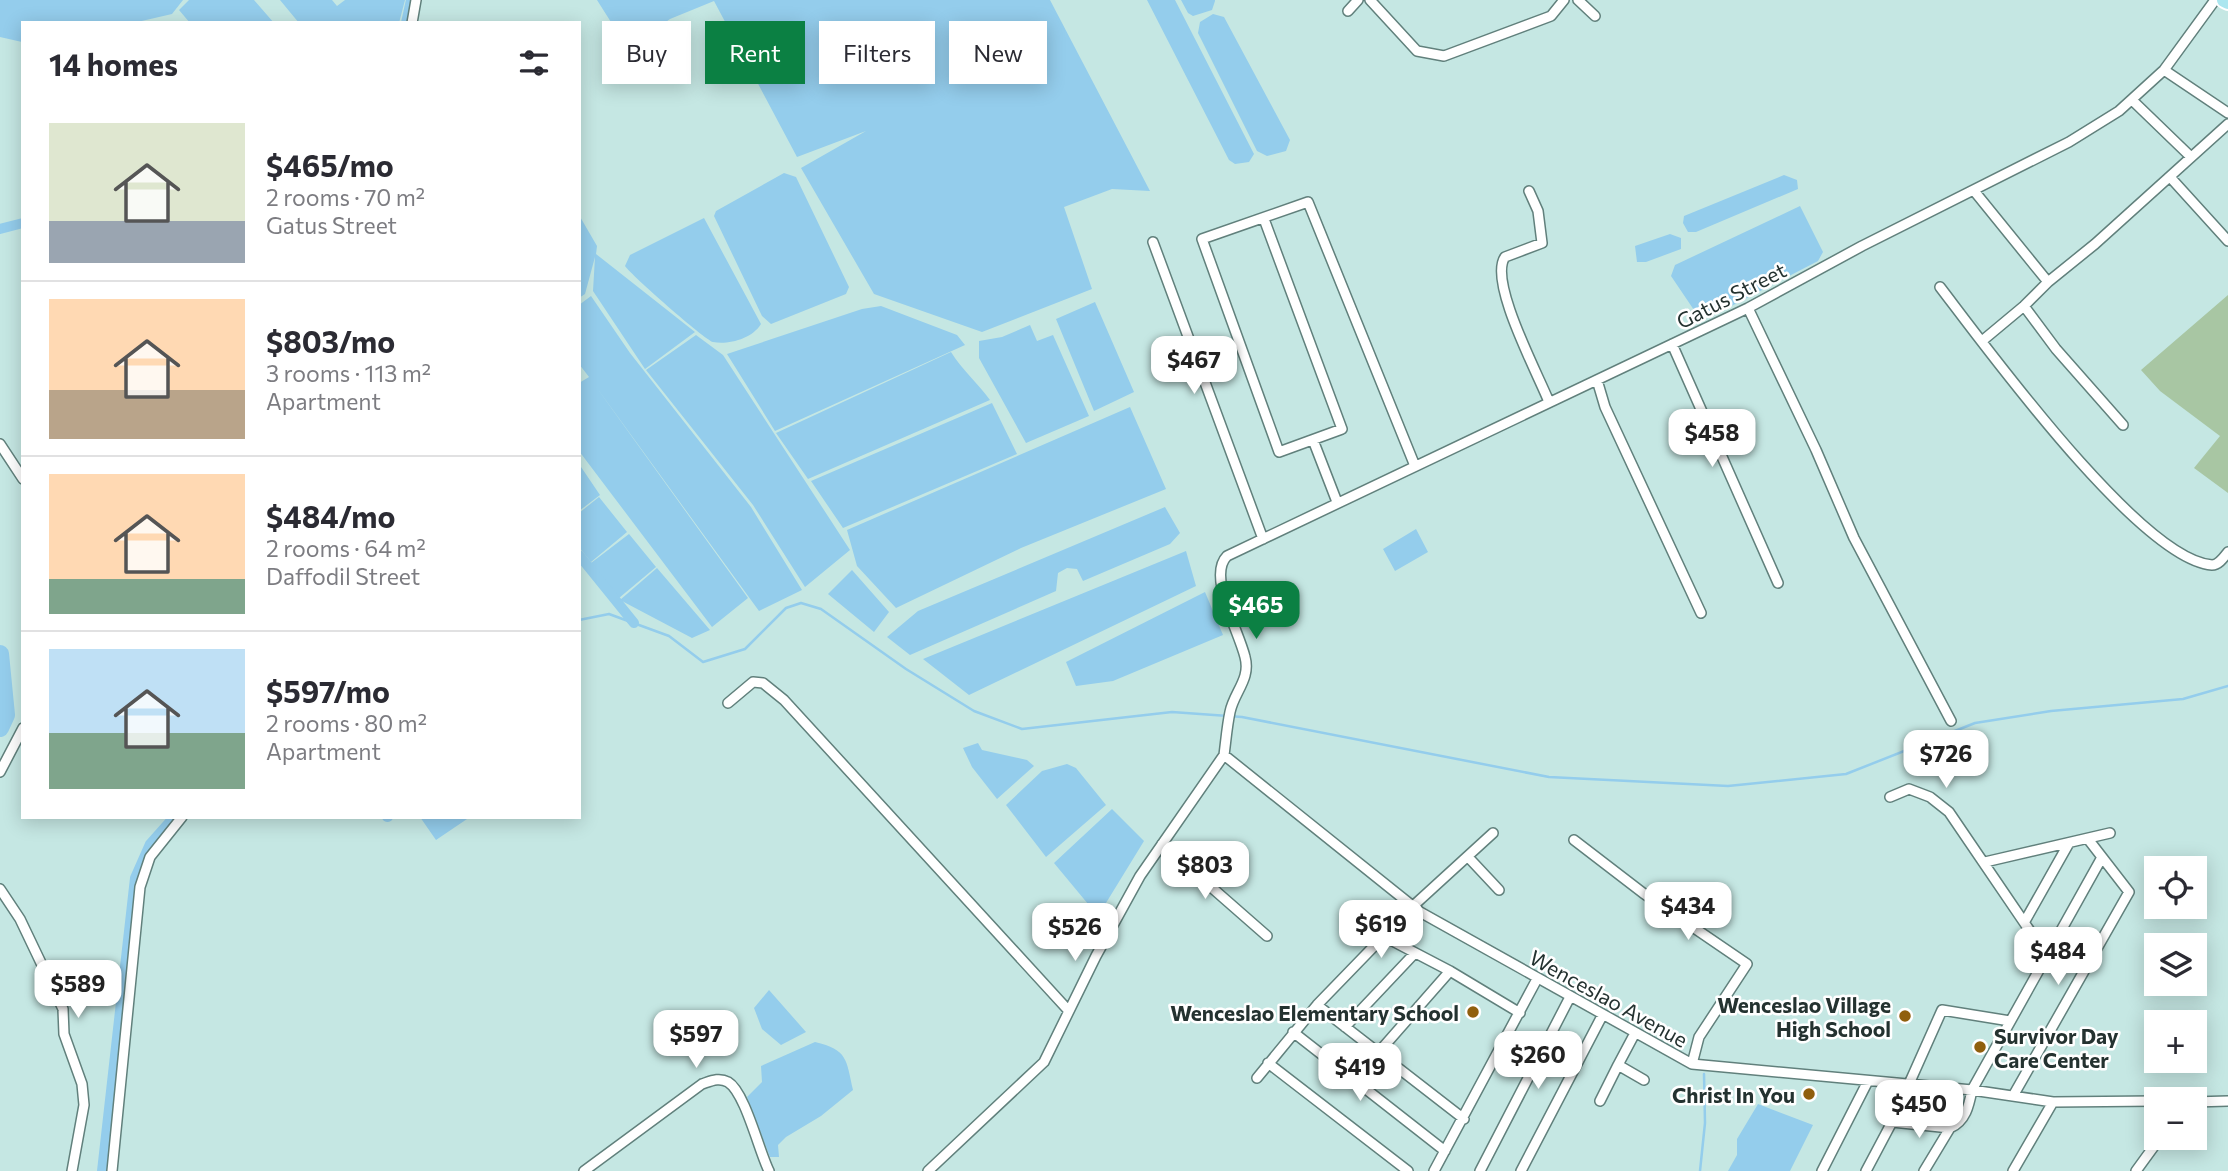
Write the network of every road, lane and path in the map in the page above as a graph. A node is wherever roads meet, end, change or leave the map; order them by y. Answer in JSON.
{"nodes":[{"id":1,"x":416,"y":0,"type":"edge"},
{"id":2,"x":1358,"y":0,"type":"edge"},
{"id":3,"x":1370,"y":0,"type":"edge"},
{"id":4,"x":1564,"y":0,"type":"edge"},
{"id":5,"x":1578,"y":0,"type":"edge"},
{"id":6,"x":2215,"y":0,"type":"edge"},
{"id":7,"x":1348,"y":11,"type":"dead end"},
{"id":8,"x":1595,"y":16,"type":"dead end"},
{"id":9,"x":412,"y":21,"type":"edge"},
{"id":10,"x":2164,"y":70,"type":"junction"},
{"id":11,"x":2132,"y":100,"type":"junction"},
{"id":12,"x":2228,"y":113,"type":"edge"},
{"id":13,"x":2228,"y":124,"type":"edge"},
{"id":14,"x":2191,"y":157,"type":"junction"},
{"id":15,"x":2170,"y":177,"type":"junction"},
{"id":16,"x":1529,"y":191,"type":"dead end"},
{"id":17,"x":1976,"y":192,"type":"junction"},
{"id":18,"x":1264,"y":219,"type":"junction"},
{"id":19,"x":2228,"y":241,"type":"edge"},
{"id":20,"x":1153,"y":242,"type":"dead end"},
{"id":21,"x":2048,"y":282,"type":"junction"},
{"id":22,"x":1940,"y":287,"type":"dead end"},
{"id":23,"x":2024,"y":306,"type":"junction"},
{"id":24,"x":1748,"y":308,"type":"junction"},
{"id":25,"x":1982,"y":341,"type":"junction"},
{"id":26,"x":1672,"y":344,"type":"junction"},
{"id":27,"x":1597,"y":380,"type":"junction"},
{"id":28,"x":1549,"y":402,"type":"junction"},
{"id":29,"x":2123,"y":425,"type":"dead end"},
{"id":30,"x":1313,"y":440,"type":"junction"},
{"id":31,"x":0,"y":444,"type":"edge"},
{"id":32,"x":1415,"y":466,"type":"junction"},
{"id":33,"x":21,"y":476,"type":"edge"},
{"id":34,"x":1337,"y":502,"type":"junction"},
{"id":35,"x":1263,"y":539,"type":"junction"},
{"id":36,"x":2228,"y":552,"type":"edge"},
{"id":37,"x":1778,"y":583,"type":"dead end"},
{"id":38,"x":1701,"y":613,"type":"dead end"},
{"id":39,"x":728,"y":703,"type":"dead end"},
{"id":40,"x":1951,"y":721,"type":"dead end"},
{"id":41,"x":21,"y":732,"type":"edge"},
{"id":42,"x":1224,"y":755,"type":"junction"},
{"id":43,"x":0,"y":772,"type":"edge"},
{"id":44,"x":1890,"y":797,"type":"dead end"},
{"id":45,"x":180,"y":819,"type":"edge"},
{"id":46,"x":1493,"y":832,"type":"dead end"},
{"id":47,"x":2110,"y":833,"type":"dead end"},
{"id":48,"x":2088,"y":839,"type":"junction"},
{"id":49,"x":1574,"y":840,"type":"dead end"},
{"id":50,"x":2069,"y":843,"type":"junction"},
{"id":51,"x":1162,"y":844,"type":"junction"},
{"id":52,"x":1469,"y":858,"type":"junction"},
{"id":53,"x":2101,"y":859,"type":"junction"},
{"id":54,"x":1985,"y":862,"type":"junction"},
{"id":55,"x":0,"y":890,"type":"edge"},
{"id":56,"x":1499,"y":890,"type":"dead end"},
{"id":57,"x":1412,"y":907,"type":"junction"},
{"id":58,"x":2025,"y":921,"type":"junction"},
{"id":59,"x":1267,"y":936,"type":"dead end"},
{"id":60,"x":1383,"y":936,"type":"junction"},
{"id":61,"x":1414,"y":954,"type":"junction"},
{"id":62,"x":2047,"y":956,"type":"junction"},
{"id":63,"x":1450,"y":971,"type":"junction"},
{"id":64,"x":1537,"y":979,"type":"junction"},
{"id":65,"x":1570,"y":996,"type":"junction"},
{"id":66,"x":1317,"y":1005,"type":"junction"},
{"id":67,"x":1068,"y":1010,"type":"junction"},
{"id":68,"x":1520,"y":1013,"type":"junction"},
{"id":69,"x":1602,"y":1016,"type":"junction"},
{"id":70,"x":2010,"y":1021,"type":"junction"},
{"id":71,"x":1345,"y":1027,"type":"junction"},
{"id":72,"x":1293,"y":1032,"type":"junction"},
{"id":73,"x":1635,"y":1033,"type":"junction"},
{"id":74,"x":1378,"y":1053,"type":"junction"},
{"id":75,"x":1268,"y":1063,"type":"junction"},
{"id":76,"x":1692,"y":1064,"type":"junction"},
{"id":77,"x":1618,"y":1065,"type":"junction"},
{"id":78,"x":1257,"y":1078,"type":"dead end"},
{"id":79,"x":1644,"y":1080,"type":"dead end"},
{"id":80,"x":1868,"y":1081,"type":"junction"},
{"id":81,"x":1908,"y":1085,"type":"junction"},
{"id":82,"x":1972,"y":1090,"type":"junction"},
{"id":83,"x":2013,"y":1096,"type":"junction"},
{"id":84,"x":1600,"y":1101,"type":"dead end"},
{"id":85,"x":2144,"y":1101,"type":"edge"},
{"id":86,"x":2207,"y":1101,"type":"edge"},
{"id":87,"x":2228,"y":1101,"type":"edge"},
{"id":88,"x":2053,"y":1102,"type":"junction"},
{"id":89,"x":1464,"y":1119,"type":"junction"},
{"id":90,"x":1892,"y":1122,"type":"junction"},
{"id":91,"x":1950,"y":1128,"type":"junction"},
{"id":92,"x":2151,"y":1150,"type":"edge"},
{"id":93,"x":1445,"y":1151,"type":"junction"},
{"id":94,"x":72,"y":1171,"type":"edge"},
{"id":95,"x":112,"y":1171,"type":"edge"},
{"id":96,"x":584,"y":1171,"type":"edge"},
{"id":97,"x":769,"y":1171,"type":"edge"},
{"id":98,"x":928,"y":1171,"type":"edge"},
{"id":99,"x":1408,"y":1171,"type":"edge"},
{"id":100,"x":1434,"y":1171,"type":"edge"},
{"id":101,"x":1480,"y":1171,"type":"edge"},
{"id":102,"x":1521,"y":1171,"type":"edge"},
{"id":103,"x":1822,"y":1171,"type":"edge"},
{"id":104,"x":1866,"y":1171,"type":"edge"},
{"id":105,"x":1924,"y":1171,"type":"edge"},
{"id":106,"x":2013,"y":1171,"type":"edge"},
{"id":107,"x":2136,"y":1171,"type":"edge"}],
"edges":[{"from":1,"to":9,"type":"street"},
{"from":2,"to":7,"type":"street"},
{"from":3,"to":4,"type":"street"},
{"from":5,"to":8,"type":"street"},
{"from":6,"to":10,"type":"street","name":"Gatus Street"},
{"from":10,"to":11,"type":"street","name":"Gatus Street"},
{"from":10,"to":12,"type":"street"},
{"from":11,"to":14,"type":"street"},
{"from":11,"to":17,"type":"street","name":"Gatus Street"},
{"from":13,"to":14,"type":"street"},
{"from":14,"to":15,"type":"street"},
{"from":15,"to":19,"type":"street"},
{"from":15,"to":21,"type":"street"},
{"from":16,"to":28,"type":"street"},
{"from":17,"to":21,"type":"street"},
{"from":17,"to":24,"type":"street","name":"Gatus Street"},
{"from":18,"to":30,"type":"street"},
{"from":18,"to":30,"type":"street"},
{"from":18,"to":32,"type":"street"},
{"from":20,"to":35,"type":"street"},
{"from":21,"to":23,"type":"street"},
{"from":22,"to":25,"type":"street"},
{"from":23,"to":25,"type":"street"},
{"from":23,"to":29,"type":"street"},
{"from":24,"to":26,"type":"street","name":"Gatus Street"},
{"from":24,"to":40,"type":"street"},
{"from":25,"to":36,"type":"street"},
{"from":26,"to":27,"type":"street","name":"Gatus Street"},
{"from":26,"to":37,"type":"street"},
{"from":27,"to":28,"type":"street","name":"Gatus Street"},
{"from":27,"to":38,"type":"street"},
{"from":28,"to":32,"type":"street","name":"Gatus Street"},
{"from":30,"to":34,"type":"street"},
{"from":31,"to":33,"type":"street"},
{"from":32,"to":34,"type":"street","name":"Gatus Street"},
{"from":34,"to":35,"type":"street","name":"Gatus Street"},
{"from":35,"to":42,"type":"street","name":"Gatus Street"},
{"from":39,"to":67,"type":"street"},
{"from":41,"to":43,"type":"street"},
{"from":42,"to":51,"type":"street"},
{"from":42,"to":57,"type":"street","name":"Wenceslao Avenue"},
{"from":44,"to":54,"type":"street"},
{"from":45,"to":95,"type":"street"},
{"from":46,"to":52,"type":"street"},
{"from":47,"to":48,"type":"street"},
{"from":48,"to":50,"type":"street"},
{"from":48,"to":53,"type":"street"},
{"from":49,"to":76,"type":"street"},
{"from":50,"to":54,"type":"street"},
{"from":50,"to":58,"type":"street"},
{"from":51,"to":59,"type":"street"},
{"from":51,"to":67,"type":"street"},
{"from":52,"to":56,"type":"street"},
{"from":52,"to":57,"type":"street"},
{"from":53,"to":62,"type":"street"},
{"from":53,"to":83,"type":"street"},
{"from":54,"to":58,"type":"street"},
{"from":55,"to":94,"type":"street"},
{"from":57,"to":60,"type":"street"},
{"from":57,"to":64,"type":"street","name":"Wenceslao Avenue"},
{"from":58,"to":62,"type":"street"},
{"from":60,"to":61,"type":"street"},
{"from":60,"to":66,"type":"street"},
{"from":61,"to":63,"type":"street"},
{"from":61,"to":71,"type":"street"},
{"from":62,"to":70,"type":"street"},
{"from":63,"to":68,"type":"street"},
{"from":63,"to":74,"type":"street"},
{"from":64,"to":65,"type":"street","name":"Wenceslao Avenue"},
{"from":64,"to":68,"type":"street"},
{"from":65,"to":69,"type":"street","name":"Wenceslao Avenue"},
{"from":65,"to":101,"type":"street"},
{"from":66,"to":71,"type":"street"},
{"from":66,"to":72,"type":"street"},
{"from":67,"to":98,"type":"street"},
{"from":68,"to":89,"type":"street"},
{"from":69,"to":73,"type":"street","name":"Wenceslao Avenue"},
{"from":69,"to":102,"type":"street"},
{"from":70,"to":81,"type":"street"},
{"from":70,"to":82,"type":"street"},
{"from":71,"to":74,"type":"street"},
{"from":72,"to":75,"type":"street"},
{"from":72,"to":93,"type":"street"},
{"from":73,"to":76,"type":"street","name":"Wenceslao Avenue"},
{"from":73,"to":77,"type":"street"},
{"from":74,"to":89,"type":"street"},
{"from":75,"to":78,"type":"street"},
{"from":75,"to":99,"type":"street"},
{"from":76,"to":80,"type":"street","name":"Wenceslao Avenue"},
{"from":77,"to":79,"type":"street"},
{"from":77,"to":84,"type":"street"},
{"from":80,"to":81,"type":"street","name":"Wenceslao Avenue"},
{"from":80,"to":103,"type":"street"},
{"from":81,"to":82,"type":"street","name":"Wenceslao Avenue"},
{"from":81,"to":90,"type":"street"},
{"from":82,"to":83,"type":"street","name":"Wenceslao Avenue"},
{"from":82,"to":91,"type":"street"},
{"from":83,"to":88,"type":"street","name":"Wenceslao Avenue"},
{"from":85,"to":88,"type":"street","name":"Wenceslao Avenue"},
{"from":86,"to":87,"type":"street"},
{"from":88,"to":106,"type":"street"},
{"from":89,"to":93,"type":"street"},
{"from":90,"to":91,"type":"street"},
{"from":90,"to":104,"type":"street"},
{"from":91,"to":105,"type":"street"},
{"from":92,"to":107,"type":"street"},
{"from":93,"to":100,"type":"street"},
{"from":96,"to":97,"type":"street"}]}
